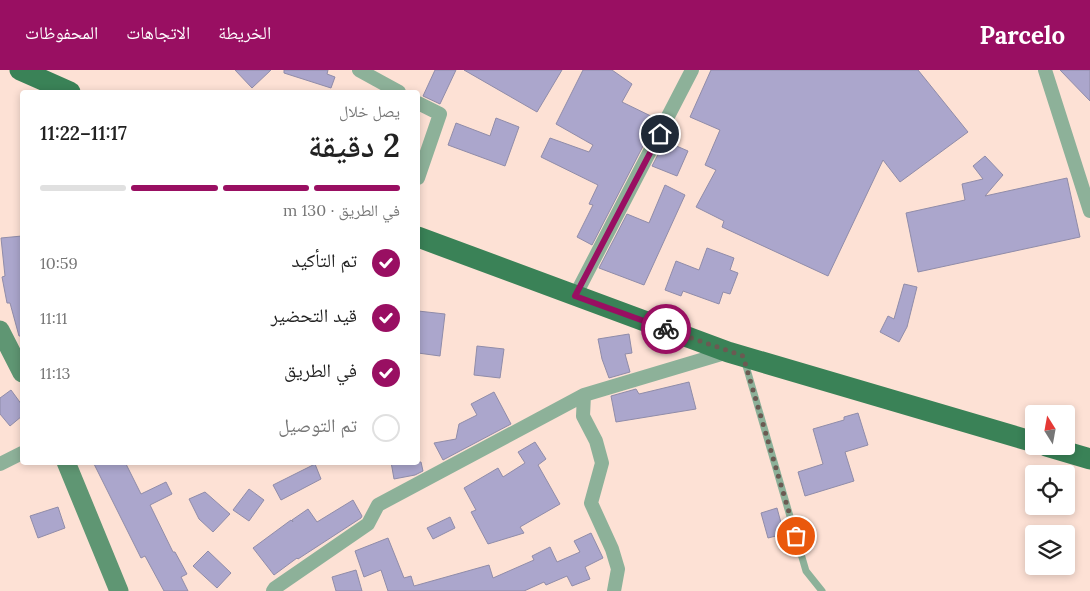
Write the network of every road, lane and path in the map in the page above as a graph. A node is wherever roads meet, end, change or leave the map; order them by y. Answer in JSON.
{"nodes":[{"id":1,"x":20,"y":70,"type":"edge"},
{"id":2,"x":358,"y":70,"type":"edge"},
{"id":3,"x":692,"y":70,"type":"edge"},
{"id":4,"x":1045,"y":70,"type":"edge"},
{"id":5,"x":65,"y":90,"type":"edge"},
{"id":6,"x":395,"y":90,"type":"edge"},
{"id":7,"x":420,"y":103,"type":"edge"},
{"id":8,"x":420,"y":172,"type":"edge"},
{"id":9,"x":1090,"y":211,"type":"edge"},
{"id":10,"x":420,"y":238,"type":"edge"},
{"id":11,"x":575,"y":296,"type":"junction"},
{"id":12,"x":0,"y":330,"type":"edge"},
{"id":13,"x":735,"y":354,"type":"junction"},
{"id":14,"x":20,"y":369,"type":"edge"},
{"id":15,"x":584,"y":395,"type":"junction"},
{"id":16,"x":1025,"y":439,"type":"edge"},
{"id":17,"x":20,"y":454,"type":"edge"},
{"id":18,"x":1075,"y":455,"type":"edge"},
{"id":19,"x":1090,"y":459,"type":"edge"},
{"id":20,"x":0,"y":464,"type":"edge"},
{"id":21,"x":67,"y":465,"type":"edge"},
{"id":22,"x":118,"y":591,"type":"edge"},
{"id":23,"x":273,"y":591,"type":"edge"},
{"id":24,"x":614,"y":591,"type":"edge"},
{"id":25,"x":822,"y":591,"type":"edge"}],
"edges":[{"from":1,"to":5,"type":"main road"},
{"from":2,"to":6,"type":"street"},
{"from":3,"to":11,"type":"street"},
{"from":4,"to":9,"type":"street"},
{"from":7,"to":8,"type":"street"},
{"from":10,"to":11,"type":"main road"},
{"from":11,"to":13,"type":"main road"},
{"from":12,"to":14,"type":"street"},
{"from":13,"to":15,"type":"street"},
{"from":13,"to":16,"type":"main road"},
{"from":13,"to":25,"type":"lane"},
{"from":15,"to":23,"type":"street"},
{"from":15,"to":24,"type":"street"},
{"from":17,"to":20,"type":"street"},
{"from":18,"to":19,"type":"main road"},
{"from":21,"to":22,"type":"street"}]}
